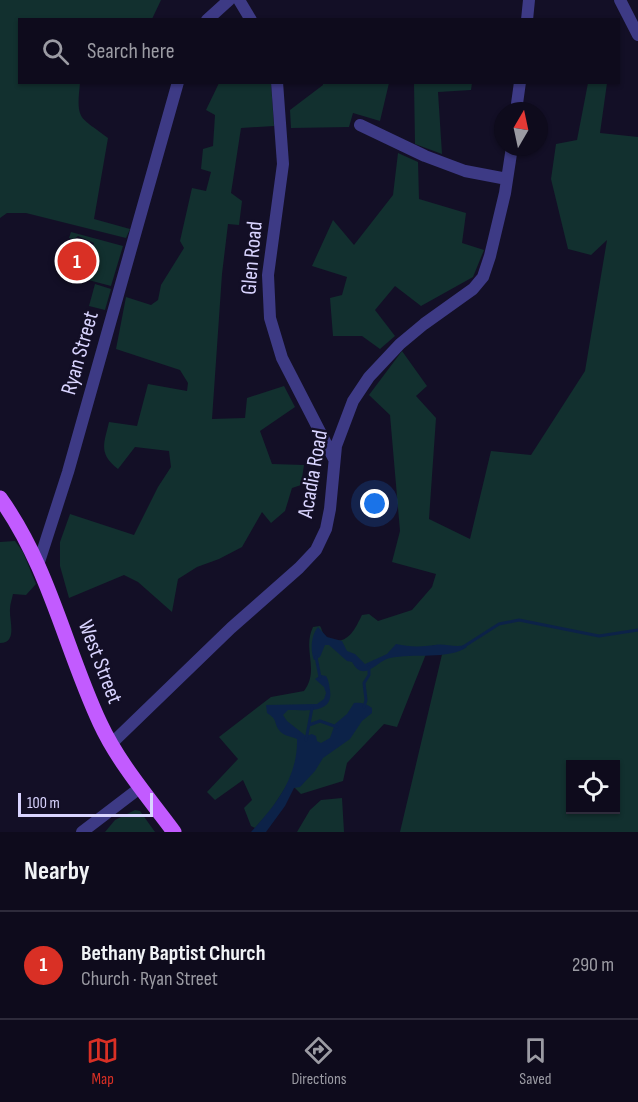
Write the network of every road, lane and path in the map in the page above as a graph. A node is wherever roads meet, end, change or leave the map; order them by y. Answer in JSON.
{"nodes":[{"id":1,"x":229,"y":0,"type":"edge"},
{"id":2,"x":239,"y":0,"type":"edge"},
{"id":3,"x":530,"y":0,"type":"edge"},
{"id":4,"x":620,"y":0,"type":"edge"},
{"id":5,"x":209,"y":18,"type":"edge"},
{"id":6,"x":250,"y":18,"type":"edge"},
{"id":7,"x":527,"y":18,"type":"edge"},
{"id":8,"x":638,"y":34,"type":"edge"},
{"id":9,"x":177,"y":84,"type":"edge"},
{"id":10,"x":277,"y":84,"type":"edge"},
{"id":11,"x":520,"y":84,"type":"edge"},
{"id":12,"x":517,"y":102,"type":"edge"},
{"id":13,"x":360,"y":125,"type":"dead end"},
{"id":14,"x":511,"y":156,"type":"edge"},
{"id":15,"x":507,"y":180,"type":"junction"},
{"id":16,"x":334,"y":459,"type":"junction"},
{"id":17,"x":0,"y":498,"type":"edge"},
{"id":18,"x":38,"y":565,"type":"junction"},
{"id":19,"x":111,"y":744,"type":"junction"},
{"id":20,"x":141,"y":787,"type":"junction"},
{"id":21,"x":82,"y":832,"type":"edge"},
{"id":22,"x":174,"y":832,"type":"edge"}],
"edges":[{"from":1,"to":5,"type":"street"},
{"from":2,"to":6,"type":"street"},
{"from":3,"to":7,"type":"street"},
{"from":4,"to":8,"type":"street"},
{"from":9,"to":18,"type":"street","name":"Ryan Street"},
{"from":10,"to":16,"type":"street","name":"Glen Road"},
{"from":11,"to":12,"type":"street"},
{"from":13,"to":15,"type":"street"},
{"from":14,"to":15,"type":"street","name":"Acadia Road"},
{"from":15,"to":16,"type":"street","name":"Acadia Road"},
{"from":16,"to":19,"type":"street","name":"Acadia Road"},
{"from":17,"to":18,"type":"main road","name":"West Street"},
{"from":18,"to":19,"type":"main road","name":"West Street"},
{"from":19,"to":20,"type":"main road","name":"West Street"},
{"from":20,"to":21,"type":"street"},
{"from":20,"to":22,"type":"main road","name":"West Street"}]}
